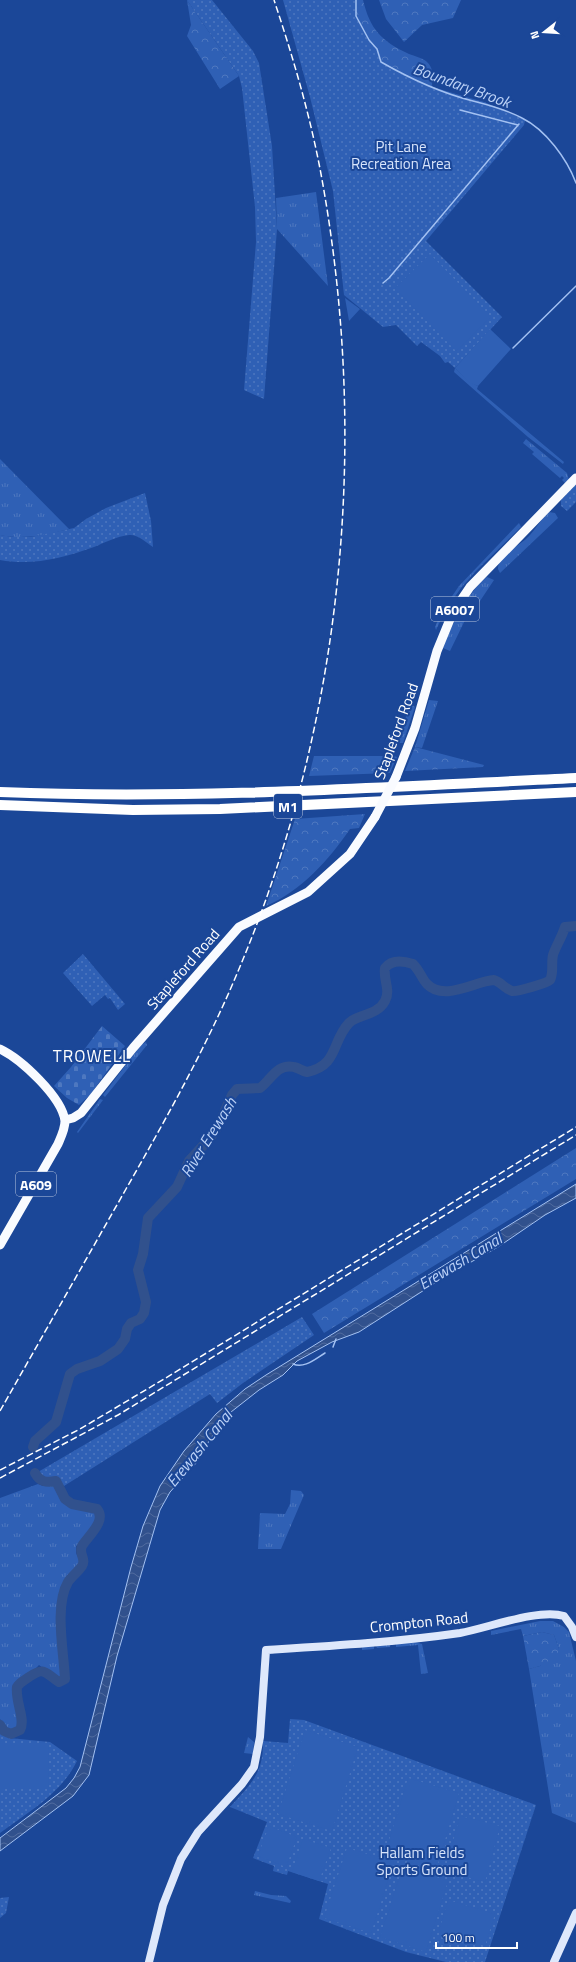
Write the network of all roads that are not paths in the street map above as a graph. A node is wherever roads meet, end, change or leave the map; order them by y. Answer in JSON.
{"nodes":[{"id":1,"x":576,"y":478,"type":"edge"},
{"id":2,"x":576,"y":778,"type":"edge"},
{"id":3,"x":0,"y":792,"type":"edge"},
{"id":4,"x":576,"y":792,"type":"edge"},
{"id":5,"x":0,"y":805,"type":"edge"},
{"id":6,"x":0,"y":1049,"type":"edge"},
{"id":7,"x":65,"y":1120,"type":"junction"},
{"id":8,"x":0,"y":1246,"type":"edge"},
{"id":9,"x":576,"y":1637,"type":"edge"},
{"id":10,"x":576,"y":1913,"type":"edge"},
{"id":11,"x":149,"y":1962,"type":"edge"},
{"id":12,"x":554,"y":1962,"type":"edge"}],
"edges":[{"from":1,"to":7,"type":"main road","name":"Stapleford Road","number":"A6007","bridge":true},
{"from":2,"to":3,"type":"highway","number":"M1"},
{"from":4,"to":5,"type":"highway","number":"M1"},
{"from":6,"to":7,"type":"main road"},
{"from":7,"to":8,"type":"main road","number":"A609"},
{"from":9,"to":11,"type":"street","name":"Crompton Road"},
{"from":10,"to":12,"type":"street"}]}
